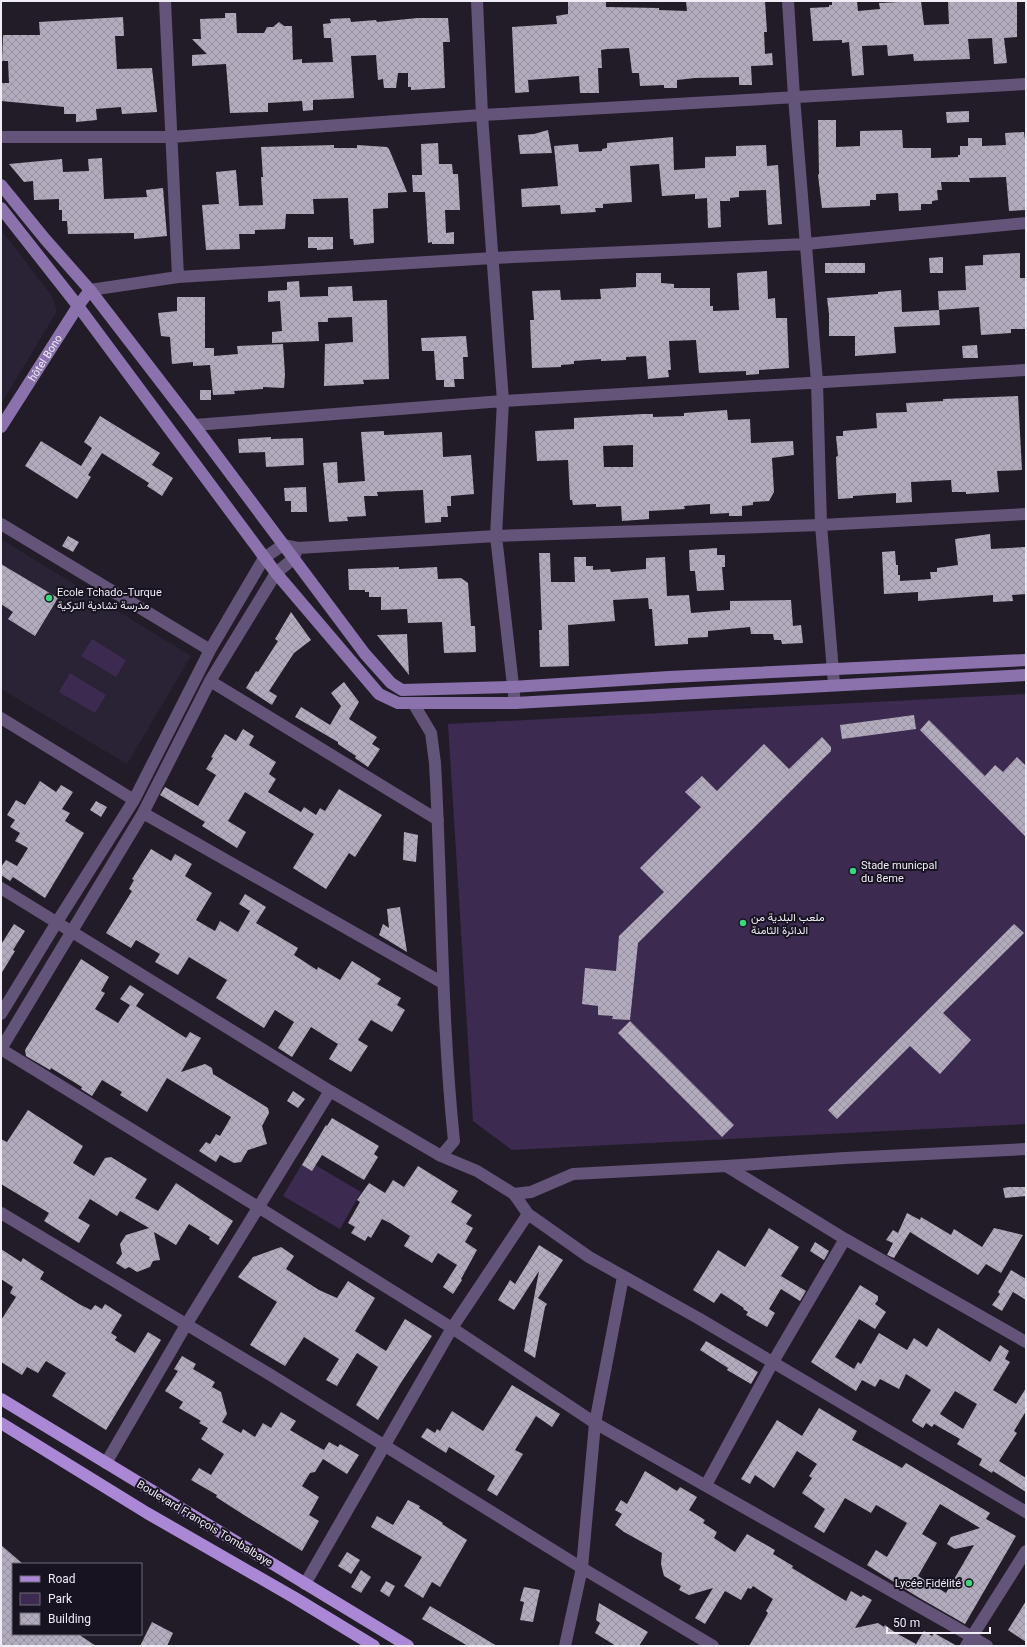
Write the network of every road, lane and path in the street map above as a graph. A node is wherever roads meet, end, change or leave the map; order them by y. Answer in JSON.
{"nodes":[{"id":1,"x":165,"y":1,"type":"edge"},
{"id":2,"x":477,"y":1,"type":"edge"},
{"id":3,"x":788,"y":1,"type":"edge"},
{"id":4,"x":1026,"y":84,"type":"edge"},
{"id":5,"x":794,"y":97,"type":"junction"},
{"id":6,"x":482,"y":115,"type":"junction"},
{"id":7,"x":1,"y":137,"type":"edge"},
{"id":8,"x":171,"y":137,"type":"junction"},
{"id":9,"x":1,"y":185,"type":"edge"},
{"id":10,"x":1,"y":208,"type":"edge"},
{"id":11,"x":1026,"y":223,"type":"edge"},
{"id":12,"x":806,"y":244,"type":"junction"},
{"id":13,"x":493,"y":258,"type":"junction"},
{"id":14,"x":178,"y":277,"type":"junction"},
{"id":15,"x":90,"y":290,"type":"junction"},
{"id":16,"x":78,"y":306,"type":"junction"},
{"id":17,"x":1026,"y":370,"type":"edge"},
{"id":18,"x":816,"y":382,"type":"junction"},
{"id":19,"x":503,"y":401,"type":"junction"},
{"id":20,"x":194,"y":425,"type":"junction"},
{"id":21,"x":1,"y":427,"type":"edge"},
{"id":22,"x":1026,"y":514,"type":"edge"},
{"id":23,"x":1,"y":524,"type":"edge"},
{"id":24,"x":821,"y":525,"type":"junction"},
{"id":25,"x":496,"y":536,"type":"junction"},
{"id":26,"x":283,"y":545,"type":"junction"},
{"id":27,"x":296,"y":554,"type":"junction"},
{"id":28,"x":264,"y":558,"type":"junction"},
{"id":29,"x":276,"y":573,"type":"junction"},
{"id":30,"x":210,"y":650,"type":"junction"},
{"id":31,"x":1026,"y":660,"type":"edge"},
{"id":32,"x":832,"y":670,"type":"junction"},
{"id":33,"x":1026,"y":675,"type":"edge"},
{"id":34,"x":210,"y":681,"type":"junction"},
{"id":35,"x":834,"y":684,"type":"junction"},
{"id":36,"x":512,"y":687,"type":"junction"},
{"id":37,"x":413,"y":703,"type":"junction"},
{"id":38,"x":515,"y":703,"type":"junction"},
{"id":39,"x":1,"y":718,"type":"edge"},
{"id":40,"x":134,"y":800,"type":"junction"},
{"id":41,"x":143,"y":813,"type":"junction"},
{"id":42,"x":438,"y":820,"type":"junction"},
{"id":43,"x":1,"y":888,"type":"edge"},
{"id":44,"x":57,"y":922,"type":"junction"},
{"id":45,"x":72,"y":932,"type":"junction"},
{"id":46,"x":443,"y":983,"type":"junction"},
{"id":47,"x":1,"y":1014,"type":"edge"},
{"id":48,"x":1,"y":1049,"type":"edge"},
{"id":49,"x":330,"y":1091,"type":"junction"},
{"id":50,"x":1026,"y":1148,"type":"edge"},
{"id":51,"x":441,"y":1156,"type":"junction"},
{"id":52,"x":726,"y":1166,"type":"junction"},
{"id":53,"x":514,"y":1194,"type":"junction"},
{"id":54,"x":258,"y":1206,"type":"junction"},
{"id":55,"x":1,"y":1213,"type":"edge"},
{"id":56,"x":528,"y":1214,"type":"junction"},
{"id":57,"x":845,"y":1239,"type":"junction"},
{"id":58,"x":624,"y":1277,"type":"junction"},
{"id":59,"x":186,"y":1325,"type":"junction"},
{"id":60,"x":452,"y":1328,"type":"junction"},
{"id":61,"x":1026,"y":1342,"type":"edge"},
{"id":62,"x":773,"y":1362,"type":"junction"},
{"id":63,"x":1,"y":1399,"type":"edge"},
{"id":64,"x":1,"y":1423,"type":"edge"},
{"id":65,"x":595,"y":1423,"type":"junction"},
{"id":66,"x":384,"y":1445,"type":"junction"},
{"id":67,"x":106,"y":1463,"type":"junction"},
{"id":68,"x":706,"y":1485,"type":"junction"},
{"id":69,"x":1026,"y":1512,"type":"edge"},
{"id":70,"x":1026,"y":1551,"type":"edge"},
{"id":71,"x":582,"y":1568,"type":"junction"},
{"id":72,"x":305,"y":1584,"type":"junction"},
{"id":73,"x":969,"y":1641,"type":"edge"},
{"id":74,"x":374,"y":1646,"type":"edge"},
{"id":75,"x":408,"y":1646,"type":"edge"},
{"id":76,"x":565,"y":1646,"type":"edge"},
{"id":77,"x":712,"y":1646,"type":"edge"},
{"id":78,"x":987,"y":1646,"type":"edge"}],
"edges":[{"from":1,"to":8,"type":"street"},
{"from":2,"to":6,"type":"street"},
{"from":3,"to":5,"type":"street"},
{"from":4,"to":5,"type":"street"},
{"from":5,"to":6,"type":"street"},
{"from":5,"to":12,"type":"street"},
{"from":6,"to":8,"type":"street"},
{"from":6,"to":13,"type":"street"},
{"from":7,"to":8,"type":"street"},
{"from":8,"to":14,"type":"street"},
{"from":9,"to":15,"type":"street"},
{"from":10,"to":16,"type":"street"},
{"from":11,"to":12,"type":"street"},
{"from":12,"to":13,"type":"street"},
{"from":12,"to":18,"type":"street"},
{"from":13,"to":14,"type":"street"},
{"from":13,"to":19,"type":"street"},
{"from":14,"to":15,"type":"street"},
{"from":15,"to":16,"type":"street","name":"hôtel Bono"},
{"from":15,"to":20,"type":"street"},
{"from":16,"to":21,"type":"street","name":"hôtel Bono"},
{"from":16,"to":28,"type":"street"},
{"from":17,"to":18,"type":"street"},
{"from":18,"to":19,"type":"street"},
{"from":18,"to":24,"type":"street"},
{"from":19,"to":20,"type":"street"},
{"from":19,"to":25,"type":"street"},
{"from":20,"to":26,"type":"street"},
{"from":22,"to":24,"type":"street"},
{"from":23,"to":30,"type":"street"},
{"from":24,"to":25,"type":"street"},
{"from":24,"to":32,"type":"street"},
{"from":25,"to":27,"type":"street"},
{"from":25,"to":36,"type":"street"},
{"from":26,"to":27,"type":"street"},
{"from":26,"to":28,"type":"street"},
{"from":27,"to":29,"type":"street"},
{"from":27,"to":36,"type":"street"},
{"from":28,"to":29,"type":"street"},
{"from":28,"to":30,"type":"street"},
{"from":29,"to":34,"type":"street"},
{"from":29,"to":37,"type":"street"},
{"from":30,"to":40,"type":"street"},
{"from":31,"to":32,"type":"street"},
{"from":32,"to":35,"type":"street"},
{"from":32,"to":36,"type":"street"},
{"from":33,"to":35,"type":"street"},
{"from":34,"to":41,"type":"street"},
{"from":34,"to":42,"type":"street"},
{"from":35,"to":38,"type":"street"},
{"from":36,"to":38,"type":"street"},
{"from":37,"to":38,"type":"street"},
{"from":37,"to":42,"type":"street"},
{"from":39,"to":40,"type":"street"},
{"from":40,"to":44,"type":"street"},
{"from":41,"to":45,"type":"street"},
{"from":41,"to":46,"type":"street"},
{"from":42,"to":46,"type":"street"},
{"from":43,"to":44,"type":"street"},
{"from":44,"to":45,"type":"street"},
{"from":44,"to":47,"type":"street"},
{"from":45,"to":48,"type":"street"},
{"from":45,"to":49,"type":"street"},
{"from":46,"to":51,"type":"street"},
{"from":48,"to":54,"type":"street"},
{"from":49,"to":51,"type":"street"},
{"from":49,"to":54,"type":"street"},
{"from":50,"to":52,"type":"street"},
{"from":51,"to":53,"type":"street"},
{"from":52,"to":53,"type":"street"},
{"from":52,"to":57,"type":"street"},
{"from":53,"to":56,"type":"street"},
{"from":54,"to":59,"type":"street"},
{"from":54,"to":60,"type":"street"},
{"from":55,"to":59,"type":"street"},
{"from":56,"to":58,"type":"street"},
{"from":56,"to":60,"type":"street"},
{"from":57,"to":61,"type":"street"},
{"from":57,"to":62,"type":"street"},
{"from":58,"to":62,"type":"street"},
{"from":58,"to":65,"type":"street"},
{"from":59,"to":66,"type":"street"},
{"from":59,"to":67,"type":"street"},
{"from":60,"to":65,"type":"street"},
{"from":60,"to":66,"type":"street"},
{"from":62,"to":68,"type":"street"},
{"from":62,"to":69,"type":"street"},
{"from":63,"to":67,"type":"main road","name":"Boulevard François Tombalbaye"},
{"from":64,"to":74,"type":"main road","name":"Boulevard François Tombalbaye"},
{"from":65,"to":68,"type":"street"},
{"from":65,"to":71,"type":"street"},
{"from":66,"to":71,"type":"street"},
{"from":66,"to":72,"type":"street"},
{"from":67,"to":72,"type":"main road","name":"Boulevard François Tombalbaye"},
{"from":68,"to":73,"type":"street"},
{"from":70,"to":73,"type":"street"},
{"from":71,"to":76,"type":"street"},
{"from":71,"to":77,"type":"street"},
{"from":72,"to":75,"type":"main road","name":"Boulevard François Tombalbaye"},
{"from":73,"to":78,"type":"street"}]}
